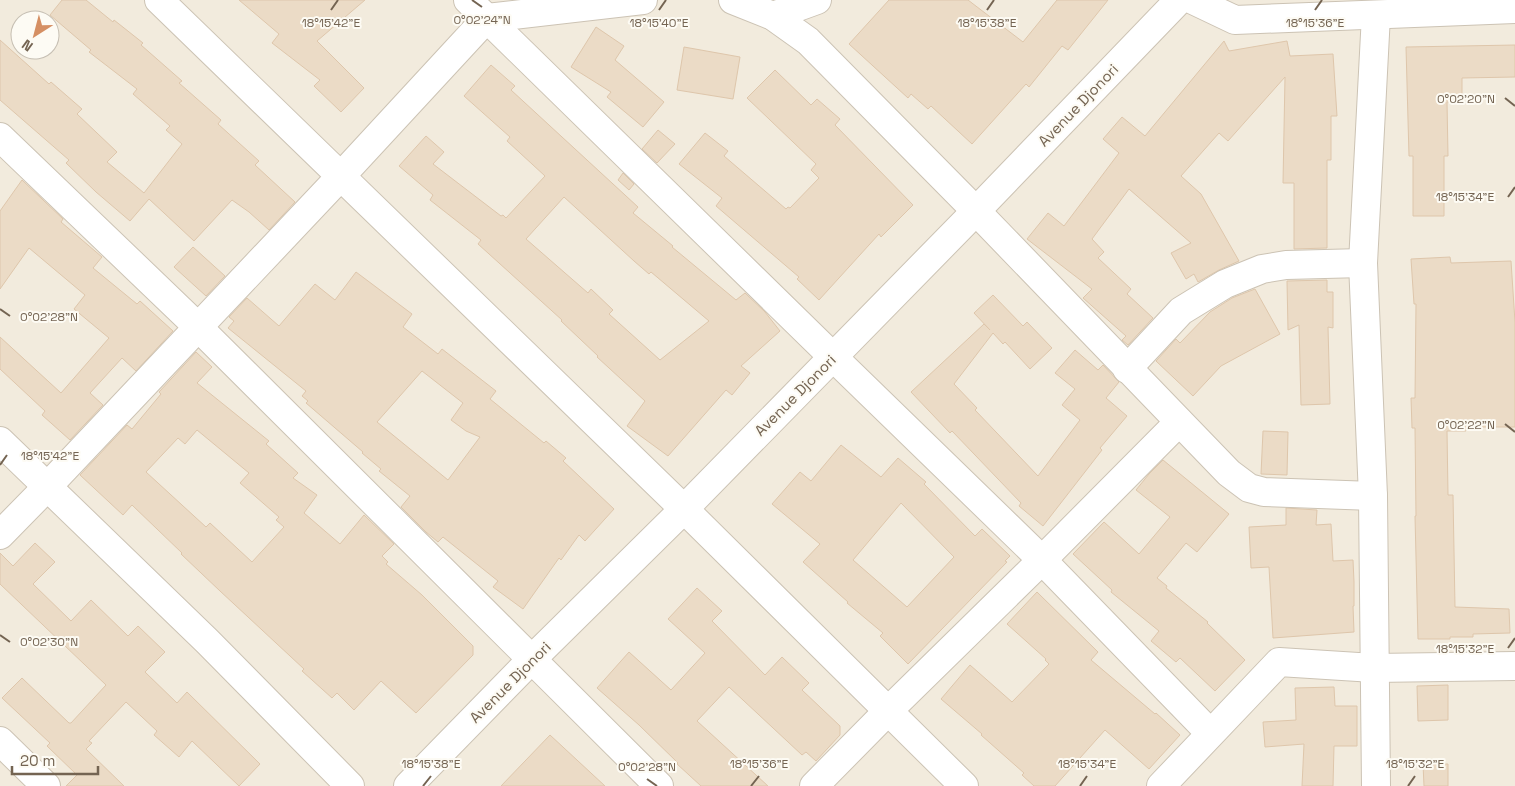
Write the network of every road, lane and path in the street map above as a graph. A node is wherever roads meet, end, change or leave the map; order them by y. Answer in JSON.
{"nodes":[{"id":1,"x":159,"y":0,"type":"edge"},
{"id":2,"x":643,"y":0,"type":"edge"},
{"id":3,"x":733,"y":0,"type":"edge"},
{"id":4,"x":817,"y":0,"type":"edge"},
{"id":5,"x":1179,"y":0,"type":"edge"},
{"id":6,"x":1193,"y":0,"type":"edge"},
{"id":7,"x":478,"y":9,"type":"edge"},
{"id":8,"x":1515,"y":9,"type":"edge"},
{"id":9,"x":1376,"y":15,"type":"junction"},
{"id":10,"x":774,"y":16,"type":"junction"},
{"id":11,"x":0,"y":137,"type":"edge"},
{"id":12,"x":341,"y":176,"type":"junction"},
{"id":13,"x":976,"y":212,"type":"junction"},
{"id":14,"x":1363,"y":263,"type":"junction"},
{"id":15,"x":198,"y":327,"type":"junction"},
{"id":16,"x":833,"y":357,"type":"junction"},
{"id":17,"x":1127,"y":369,"type":"junction"},
{"id":18,"x":1179,"y":422,"type":"junction"},
{"id":19,"x":0,"y":441,"type":"edge"},
{"id":20,"x":47,"y":487,"type":"junction"},
{"id":21,"x":1373,"y":496,"type":"junction"},
{"id":22,"x":684,"y":508,"type":"junction"},
{"id":23,"x":0,"y":535,"type":"edge"},
{"id":24,"x":1042,"y":560,"type":"junction"},
{"id":25,"x":531,"y":660,"type":"junction"},
{"id":26,"x":1515,"y":666,"type":"edge"},
{"id":27,"x":1374,"y":668,"type":"junction"},
{"id":28,"x":888,"y":711,"type":"junction"},
{"id":29,"x":1210,"y":733,"type":"junction"},
{"id":30,"x":0,"y":741,"type":"edge"},
{"id":31,"x":46,"y":786,"type":"edge"},
{"id":32,"x":350,"y":786,"type":"edge"},
{"id":33,"x":408,"y":786,"type":"edge"},
{"id":34,"x":659,"y":786,"type":"edge"},
{"id":35,"x":814,"y":786,"type":"edge"},
{"id":36,"x":964,"y":786,"type":"edge"},
{"id":37,"x":1162,"y":786,"type":"edge"},
{"id":38,"x":1376,"y":786,"type":"edge"}],
"edges":[{"from":1,"to":12,"type":"street"},
{"from":2,"to":7,"type":"street"},
{"from":3,"to":10,"type":"street"},
{"from":4,"to":10,"type":"street"},
{"from":5,"to":13,"type":"street","name":"Avenue Djonori"},
{"from":6,"to":9,"type":"street"},
{"from":7,"to":12,"type":"street"},
{"from":7,"to":16,"type":"street"},
{"from":8,"to":9,"type":"street"},
{"from":9,"to":14,"type":"street"},
{"from":10,"to":13,"type":"street"},
{"from":11,"to":15,"type":"street"},
{"from":12,"to":15,"type":"street"},
{"from":12,"to":22,"type":"street"},
{"from":13,"to":16,"type":"street","name":"Avenue Djonori"},
{"from":13,"to":17,"type":"street"},
{"from":14,"to":17,"type":"street"},
{"from":14,"to":21,"type":"street"},
{"from":15,"to":20,"type":"street"},
{"from":15,"to":25,"type":"street"},
{"from":16,"to":22,"type":"street","name":"Avenue Djonori"},
{"from":16,"to":24,"type":"street"},
{"from":17,"to":18,"type":"street"},
{"from":18,"to":21,"type":"street"},
{"from":18,"to":24,"type":"street"},
{"from":19,"to":20,"type":"street"},
{"from":20,"to":23,"type":"street"},
{"from":20,"to":32,"type":"street"},
{"from":21,"to":27,"type":"street"},
{"from":22,"to":25,"type":"street","name":"Avenue Djonori"},
{"from":22,"to":28,"type":"street"},
{"from":24,"to":28,"type":"street"},
{"from":24,"to":29,"type":"street"},
{"from":25,"to":33,"type":"street","name":"Avenue Djonori"},
{"from":25,"to":34,"type":"street"},
{"from":26,"to":27,"type":"street"},
{"from":27,"to":29,"type":"street"},
{"from":27,"to":38,"type":"street"},
{"from":28,"to":35,"type":"street"},
{"from":28,"to":36,"type":"street"},
{"from":29,"to":37,"type":"street"},
{"from":30,"to":31,"type":"street"}]}
